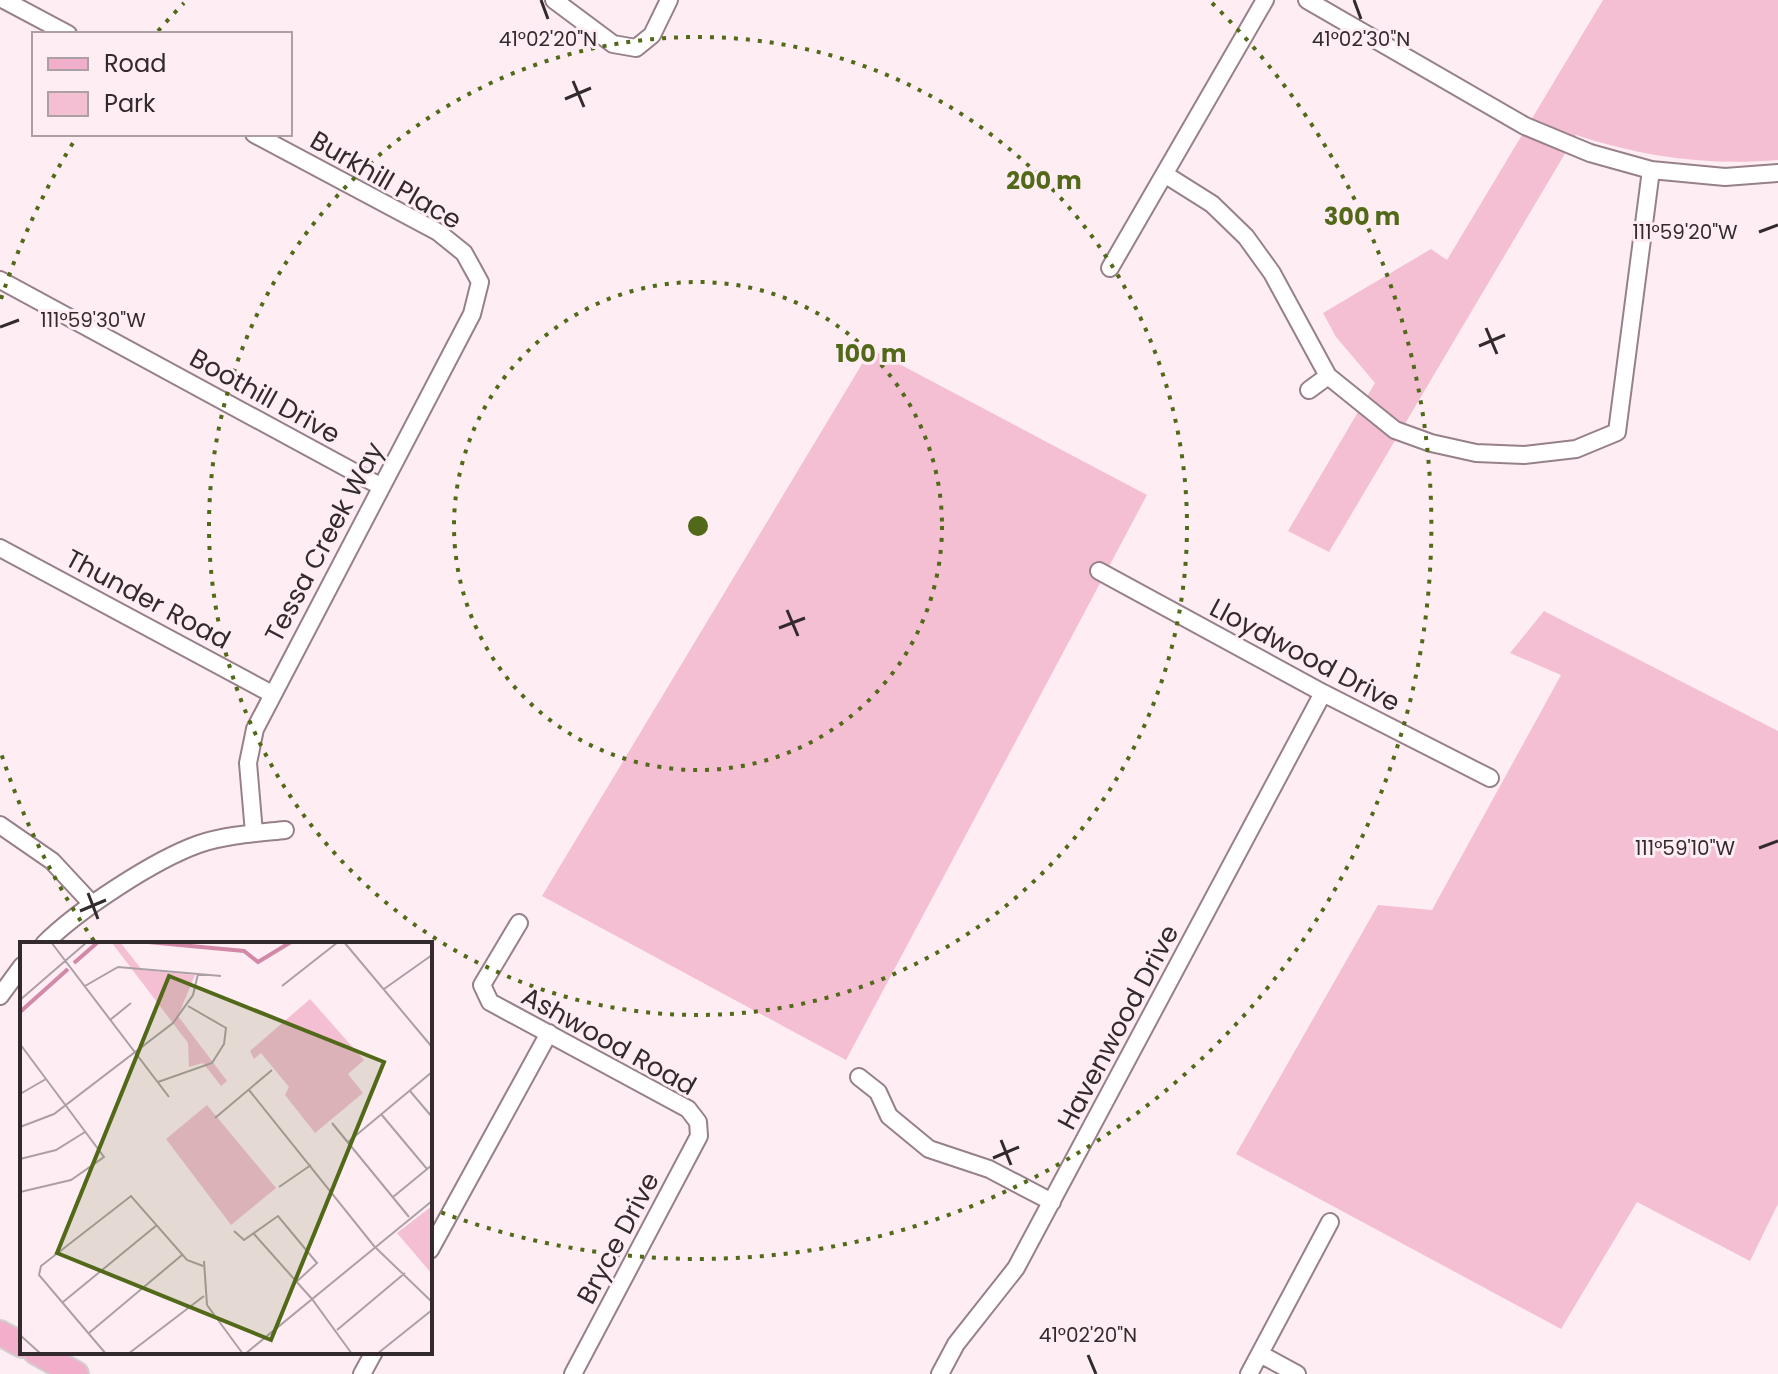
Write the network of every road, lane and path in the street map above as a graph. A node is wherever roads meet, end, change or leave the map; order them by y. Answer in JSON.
{"nodes":[{"id":1,"x":4,"y":0,"type":"edge"},
{"id":2,"x":554,"y":0,"type":"edge"},
{"id":3,"x":669,"y":0,"type":"edge"},
{"id":4,"x":1265,"y":0,"type":"edge"},
{"id":5,"x":1307,"y":0,"type":"edge"},
{"id":6,"x":64,"y":32,"type":"edge"},
{"id":7,"x":258,"y":136,"type":"edge"},
{"id":8,"x":1651,"y":170,"type":"junction"},
{"id":9,"x":1778,"y":173,"type":"edge"},
{"id":10,"x":1166,"y":175,"type":"junction"},
{"id":11,"x":1110,"y":268,"type":"dead end"},
{"id":12,"x":0,"y":280,"type":"edge"},
{"id":13,"x":480,"y":282,"type":"joint"},
{"id":14,"x":1328,"y":376,"type":"junction"},
{"id":15,"x":1309,"y":390,"type":"dead end"},
{"id":16,"x":380,"y":486,"type":"junction"},
{"id":17,"x":0,"y":548,"type":"edge"},
{"id":18,"x":1099,"y":571,"type":"dead end"},
{"id":19,"x":1323,"y":693,"type":"junction"},
{"id":20,"x":272,"y":694,"type":"junction"},
{"id":21,"x":1490,"y":778,"type":"dead end"},
{"id":22,"x":0,"y":825,"type":"edge"},
{"id":23,"x":285,"y":830,"type":"dead end"},
{"id":24,"x":254,"y":833,"type":"junction"},
{"id":25,"x":92,"y":904,"type":"junction"},
{"id":26,"x":519,"y":923,"type":"dead end"},
{"id":27,"x":46,"y":942,"type":"edge"},
{"id":28,"x":20,"y":969,"type":"edge"},
{"id":29,"x":0,"y":996,"type":"edge"},
{"id":30,"x":549,"y":1033,"type":"junction"},
{"id":31,"x":859,"y":1077,"type":"dead end"},
{"id":32,"x":698,"y":1122,"type":"joint"},
{"id":33,"x":1052,"y":1202,"type":"junction"},
{"id":34,"x":1330,"y":1222,"type":"dead end"},
{"id":35,"x":432,"y":1246,"type":"edge"},
{"id":36,"x":0,"y":1333,"type":"edge"},
{"id":37,"x":20,"y":1344,"type":"edge"},
{"id":38,"x":40,"y":1354,"type":"edge"},
{"id":39,"x":373,"y":1354,"type":"edge"},
{"id":40,"x":1260,"y":1354,"type":"junction"},
{"id":41,"x":76,"y":1374,"type":"edge"},
{"id":42,"x":362,"y":1374,"type":"edge"},
{"id":43,"x":573,"y":1374,"type":"edge"},
{"id":44,"x":940,"y":1374,"type":"edge"},
{"id":45,"x":1249,"y":1374,"type":"edge"},
{"id":46,"x":1297,"y":1374,"type":"edge"}],
"edges":[{"from":1,"to":6,"type":"street"},
{"from":2,"to":3,"type":"street"},
{"from":4,"to":10,"type":"street"},
{"from":5,"to":8,"type":"street"},
{"from":7,"to":13,"type":"street","name":"Burkhill Place"},
{"from":8,"to":9,"type":"street"},
{"from":8,"to":14,"type":"street"},
{"from":10,"to":11,"type":"street"},
{"from":10,"to":14,"type":"street"},
{"from":12,"to":16,"type":"street","name":"Boothill Drive"},
{"from":13,"to":16,"type":"street","name":"Tessa Creek Way"},
{"from":14,"to":15,"type":"street"},
{"from":16,"to":20,"type":"street","name":"Tessa Creek Way"},
{"from":17,"to":20,"type":"street","name":"Thunder Road"},
{"from":18,"to":19,"type":"street","name":"Lloydwood Drive"},
{"from":19,"to":21,"type":"street","name":"Lloydwood Drive"},
{"from":19,"to":33,"type":"street","name":"Havenwood Drive"},
{"from":20,"to":24,"type":"street","name":"Tessa Creek Way"},
{"from":22,"to":25,"type":"street"},
{"from":23,"to":24,"type":"street"},
{"from":24,"to":25,"type":"street"},
{"from":25,"to":27,"type":"street"},
{"from":26,"to":30,"type":"street","name":"Ashwood Road"},
{"from":28,"to":29,"type":"street"},
{"from":30,"to":32,"type":"street","name":"Ashwood Road"},
{"from":30,"to":35,"type":"street"},
{"from":31,"to":33,"type":"street"},
{"from":32,"to":43,"type":"street","name":"Bryce Drive"},
{"from":33,"to":44,"type":"street","name":"Havenwood Drive"},
{"from":34,"to":40,"type":"street"},
{"from":36,"to":37,"type":"main road"},
{"from":38,"to":41,"type":"main road"},
{"from":39,"to":42,"type":"street"},
{"from":40,"to":45,"type":"street"},
{"from":40,"to":46,"type":"street"}]}
